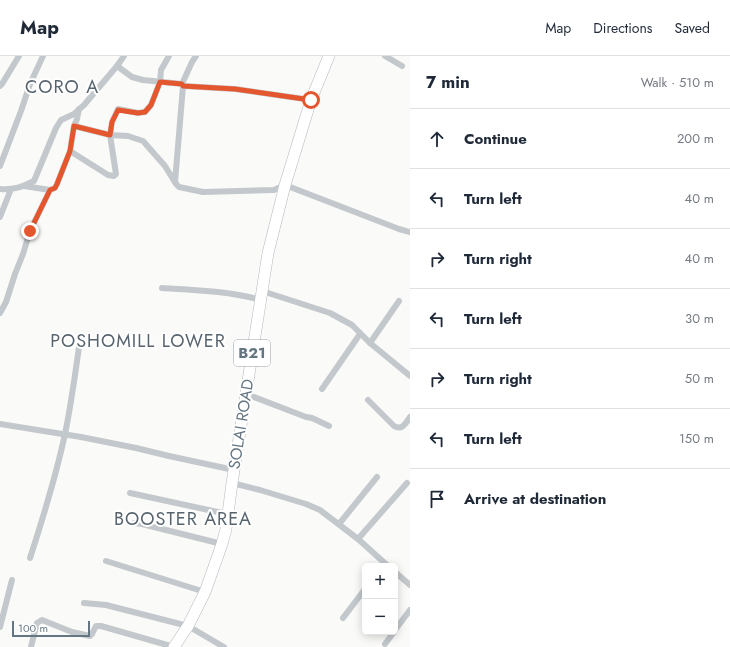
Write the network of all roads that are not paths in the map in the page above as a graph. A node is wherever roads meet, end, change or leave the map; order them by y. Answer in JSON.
{"nodes":[{"id":1,"x":19,"y":56,"type":"edge"},
{"id":2,"x":43,"y":56,"type":"edge"},
{"id":3,"x":124,"y":56,"type":"edge"},
{"id":4,"x":169,"y":56,"type":"edge"},
{"id":5,"x":196,"y":56,"type":"edge"},
{"id":6,"x":329,"y":56,"type":"edge"},
{"id":7,"x":385,"y":56,"type":"edge"},
{"id":8,"x":117,"y":66,"type":"junction"},
{"id":9,"x":402,"y":66,"type":"dead end"},
{"id":10,"x":160,"y":82,"type":"junction"},
{"id":11,"x":182,"y":85,"type":"junction"},
{"id":12,"x":0,"y":86,"type":"edge"},
{"id":13,"x":311,"y":100,"type":"junction"},
{"id":14,"x":79,"y":108,"type":"junction"},
{"id":15,"x":74,"y":126,"type":"junction"},
{"id":16,"x":110,"y":135,"type":"junction"},
{"id":17,"x":70,"y":151,"type":"junction"},
{"id":18,"x":0,"y":166,"type":"edge"},
{"id":19,"x":175,"y":182,"type":"junction"},
{"id":20,"x":285,"y":185,"type":"junction"},
{"id":21,"x":24,"y":186,"type":"junction"},
{"id":22,"x":0,"y":189,"type":"edge"},
{"id":23,"x":11,"y":190,"type":"junction"},
{"id":24,"x":50,"y":190,"type":"junction"},
{"id":25,"x":0,"y":217,"type":"edge"},
{"id":26,"x":410,"y":232,"type":"edge"},
{"id":27,"x":162,"y":288,"type":"dead end"},
{"id":28,"x":262,"y":295,"type":"junction"},
{"id":29,"x":399,"y":301,"type":"dead end"},
{"id":30,"x":0,"y":313,"type":"edge"},
{"id":31,"x":360,"y":334,"type":"junction"},
{"id":32,"x":370,"y":343,"type":"junction"},
{"id":33,"x":79,"y":347,"type":"dead end"},
{"id":34,"x":410,"y":376,"type":"edge"},
{"id":35,"x":322,"y":389,"type":"dead end"},
{"id":36,"x":246,"y":394,"type":"junction"},
{"id":37,"x":368,"y":400,"type":"dead end"},
{"id":38,"x":410,"y":417,"type":"edge"},
{"id":39,"x":0,"y":424,"type":"edge"},
{"id":40,"x":329,"y":426,"type":"dead end"},
{"id":41,"x":65,"y":435,"type":"junction"},
{"id":42,"x":234,"y":470,"type":"junction"},
{"id":43,"x":377,"y":476,"type":"dead end"},
{"id":44,"x":232,"y":483,"type":"junction"},
{"id":45,"x":407,"y":483,"type":"dead end"},
{"id":46,"x":130,"y":493,"type":"dead end"},
{"id":47,"x":227,"y":514,"type":"junction"},
{"id":48,"x":134,"y":523,"type":"dead end"},
{"id":49,"x":339,"y":524,"type":"junction"},
{"id":50,"x":358,"y":538,"type":"junction"},
{"id":51,"x":222,"y":544,"type":"junction"},
{"id":52,"x":30,"y":558,"type":"dead end"},
{"id":53,"x":106,"y":561,"type":"dead end"},
{"id":54,"x":383,"y":563,"type":"edge"},
{"id":55,"x":398,"y":575,"type":"edge"},
{"id":56,"x":12,"y":580,"type":"dead end"},
{"id":57,"x":410,"y":585,"type":"edge"},
{"id":58,"x":205,"y":592,"type":"junction"},
{"id":59,"x":362,"y":592,"type":"edge"},
{"id":60,"x":84,"y":603,"type":"dead end"},
{"id":61,"x":410,"y":610,"type":"edge"},
{"id":62,"x":343,"y":618,"type":"dead end"},
{"id":63,"x":188,"y":626,"type":"junction"},
{"id":64,"x":398,"y":626,"type":"edge"},
{"id":65,"x":0,"y":627,"type":"edge"},
{"id":66,"x":391,"y":635,"type":"edge"},
{"id":67,"x":385,"y":644,"type":"dead end"},
{"id":68,"x":32,"y":647,"type":"edge"},
{"id":69,"x":174,"y":647,"type":"edge"},
{"id":70,"x":224,"y":647,"type":"edge"}],
"edges":[{"from":1,"to":12,"type":"street"},
{"from":2,"to":18,"type":"street"},
{"from":3,"to":8,"type":"street"},
{"from":4,"to":10,"type":"street"},
{"from":5,"to":11,"type":"street"},
{"from":6,"to":13,"type":"highway","name":"SOLAI ROAD","number":"B21"},
{"from":7,"to":9,"type":"street"},
{"from":8,"to":10,"type":"street"},
{"from":8,"to":14,"type":"street"},
{"from":10,"to":11,"type":"street"},
{"from":10,"to":16,"type":"street"},
{"from":11,"to":13,"type":"street"},
{"from":11,"to":19,"type":"street"},
{"from":13,"to":20,"type":"highway","name":"SOLAI ROAD","number":"B21"},
{"from":14,"to":15,"type":"street"},
{"from":14,"to":21,"type":"street"},
{"from":15,"to":16,"type":"street"},
{"from":15,"to":17,"type":"street"},
{"from":16,"to":17,"type":"street"},
{"from":16,"to":19,"type":"street"},
{"from":17,"to":24,"type":"street"},
{"from":19,"to":20,"type":"street"},
{"from":20,"to":26,"type":"street"},
{"from":20,"to":28,"type":"highway","name":"SOLAI ROAD","number":"B21"},
{"from":21,"to":23,"type":"street"},
{"from":21,"to":24,"type":"street"},
{"from":22,"to":23,"type":"street"},
{"from":23,"to":25,"type":"street"},
{"from":24,"to":30,"type":"street"},
{"from":27,"to":28,"type":"street"},
{"from":28,"to":31,"type":"street"},
{"from":28,"to":36,"type":"highway","name":"SOLAI ROAD","number":"B21"},
{"from":29,"to":32,"type":"street"},
{"from":31,"to":32,"type":"street"},
{"from":31,"to":35,"type":"street"},
{"from":32,"to":34,"type":"street"},
{"from":33,"to":41,"type":"street"},
{"from":36,"to":40,"type":"street"},
{"from":36,"to":42,"type":"highway","name":"SOLAI ROAD","number":"B21"},
{"from":37,"to":38,"type":"street"},
{"from":39,"to":41,"type":"street"},
{"from":41,"to":42,"type":"street"},
{"from":41,"to":52,"type":"street"},
{"from":42,"to":44,"type":"highway","name":"SOLAI ROAD","number":"B21"},
{"from":43,"to":49,"type":"street"},
{"from":44,"to":47,"type":"highway","name":"SOLAI ROAD","number":"B21"},
{"from":44,"to":49,"type":"street"},
{"from":45,"to":50,"type":"street"},
{"from":46,"to":47,"type":"street"},
{"from":47,"to":51,"type":"highway","name":"SOLAI ROAD","number":"B21"},
{"from":48,"to":51,"type":"street"},
{"from":49,"to":50,"type":"street"},
{"from":50,"to":54,"type":"street"},
{"from":51,"to":58,"type":"highway","name":"SOLAI ROAD","number":"B21"},
{"from":53,"to":58,"type":"street"},
{"from":55,"to":57,"type":"street"},
{"from":56,"to":65,"type":"street"},
{"from":58,"to":63,"type":"highway","name":"SOLAI ROAD","number":"B21"},
{"from":59,"to":62,"type":"street"},
{"from":60,"to":63,"type":"street"},
{"from":61,"to":64,"type":"street"},
{"from":63,"to":69,"type":"highway","name":"SOLAI ROAD","number":"B21"},
{"from":63,"to":70,"type":"street"},
{"from":66,"to":67,"type":"street"},
{"from":68,"to":69,"type":"street"}]}
